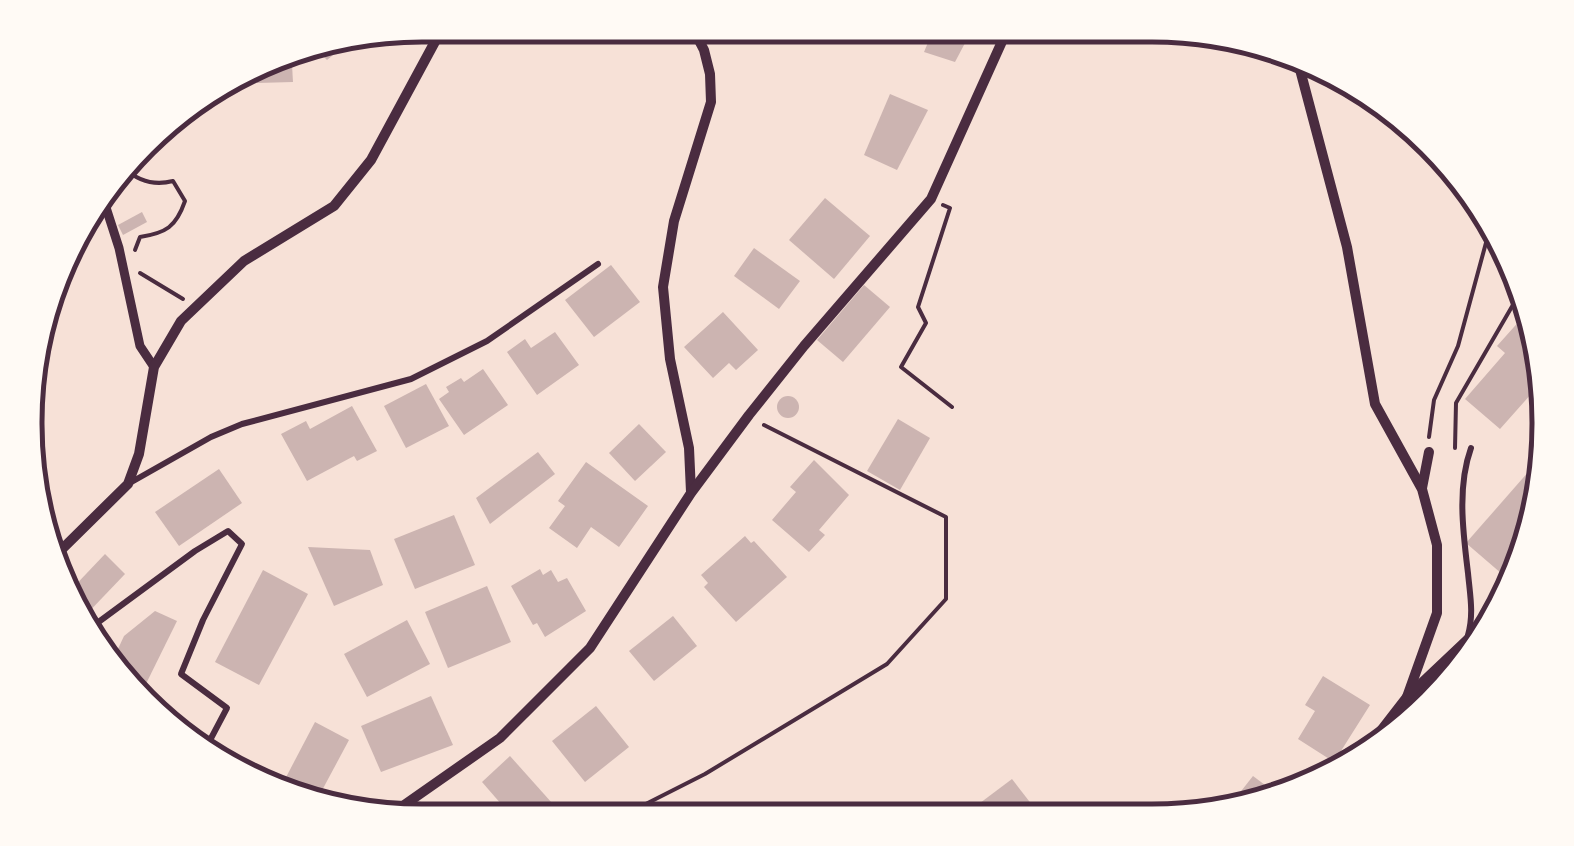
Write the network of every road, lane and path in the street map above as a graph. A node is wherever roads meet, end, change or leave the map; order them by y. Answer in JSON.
{"nodes":[{"id":1,"x":435,"y":42,"type":"edge"},
{"id":2,"x":700,"y":42,"type":"edge"},
{"id":3,"x":1002,"y":42,"type":"edge"},
{"id":4,"x":1301,"y":73,"type":"edge"},
{"id":5,"x":133,"y":176,"type":"edge"},
{"id":6,"x":931,"y":199,"type":"junction"},
{"id":7,"x":108,"y":211,"type":"edge"},
{"id":8,"x":1486,"y":243,"type":"edge"},
{"id":9,"x":134,"y":255,"type":"dead end"},
{"id":10,"x":137,"y":264,"type":"dead end"},
{"id":11,"x":598,"y":264,"type":"dead end"},
{"id":12,"x":1512,"y":305,"type":"edge"},
{"id":13,"x":196,"y":306,"type":"junction"},
{"id":14,"x":1500,"y":324,"type":"junction"},
{"id":15,"x":1507,"y":330,"type":"dead end"},
{"id":16,"x":154,"y":367,"type":"junction"},
{"id":17,"x":952,"y":407,"type":"dead end"},
{"id":18,"x":749,"y":415,"type":"junction"},
{"id":19,"x":1471,"y":448,"type":"dead end"},
{"id":20,"x":1428,"y":452,"type":"joint"},
{"id":21,"x":1464,"y":466,"type":"junction"},
{"id":22,"x":128,"y":484,"type":"junction"},
{"id":23,"x":1422,"y":489,"type":"junction"},
{"id":24,"x":691,"y":493,"type":"junction"},
{"id":25,"x":64,"y":547,"type":"edge"},
{"id":26,"x":99,"y":622,"type":"edge"},
{"id":27,"x":1469,"y":631,"type":"edge"},
{"id":28,"x":1456,"y":650,"type":"edge"},
{"id":29,"x":1407,"y":696,"type":"junction"},
{"id":30,"x":1388,"y":721,"type":"edge"},
{"id":31,"x":211,"y":738,"type":"edge"},
{"id":32,"x":407,"y":803,"type":"edge"},
{"id":33,"x":646,"y":804,"type":"edge"}],
"edges":[{"from":1,"to":13,"type":"street"},
{"from":2,"to":24,"type":"street"},
{"from":3,"to":6,"type":"street"},
{"from":4,"to":23,"type":"street"},
{"from":5,"to":9,"type":"path"},
{"from":6,"to":17,"type":"path"},
{"from":6,"to":18,"type":"street"},
{"from":7,"to":16,"type":"street"},
{"from":8,"to":20,"type":"path"},
{"from":10,"to":13,"type":"path"},
{"from":11,"to":22,"type":"lane"},
{"from":12,"to":14,"type":"path"},
{"from":13,"to":16,"type":"street"},
{"from":14,"to":15,"type":"path"},
{"from":14,"to":21,"type":"path"},
{"from":16,"to":22,"type":"street"},
{"from":18,"to":24,"type":"street"},
{"from":18,"to":33,"type":"path"},
{"from":19,"to":21,"type":"lane"},
{"from":20,"to":23,"type":"street"},
{"from":21,"to":27,"type":"lane"},
{"from":22,"to":25,"type":"street"},
{"from":23,"to":29,"type":"street"},
{"from":24,"to":32,"type":"street"},
{"from":26,"to":31,"type":"lane"},
{"from":28,"to":29,"type":"street"},
{"from":29,"to":30,"type":"street"}]}
